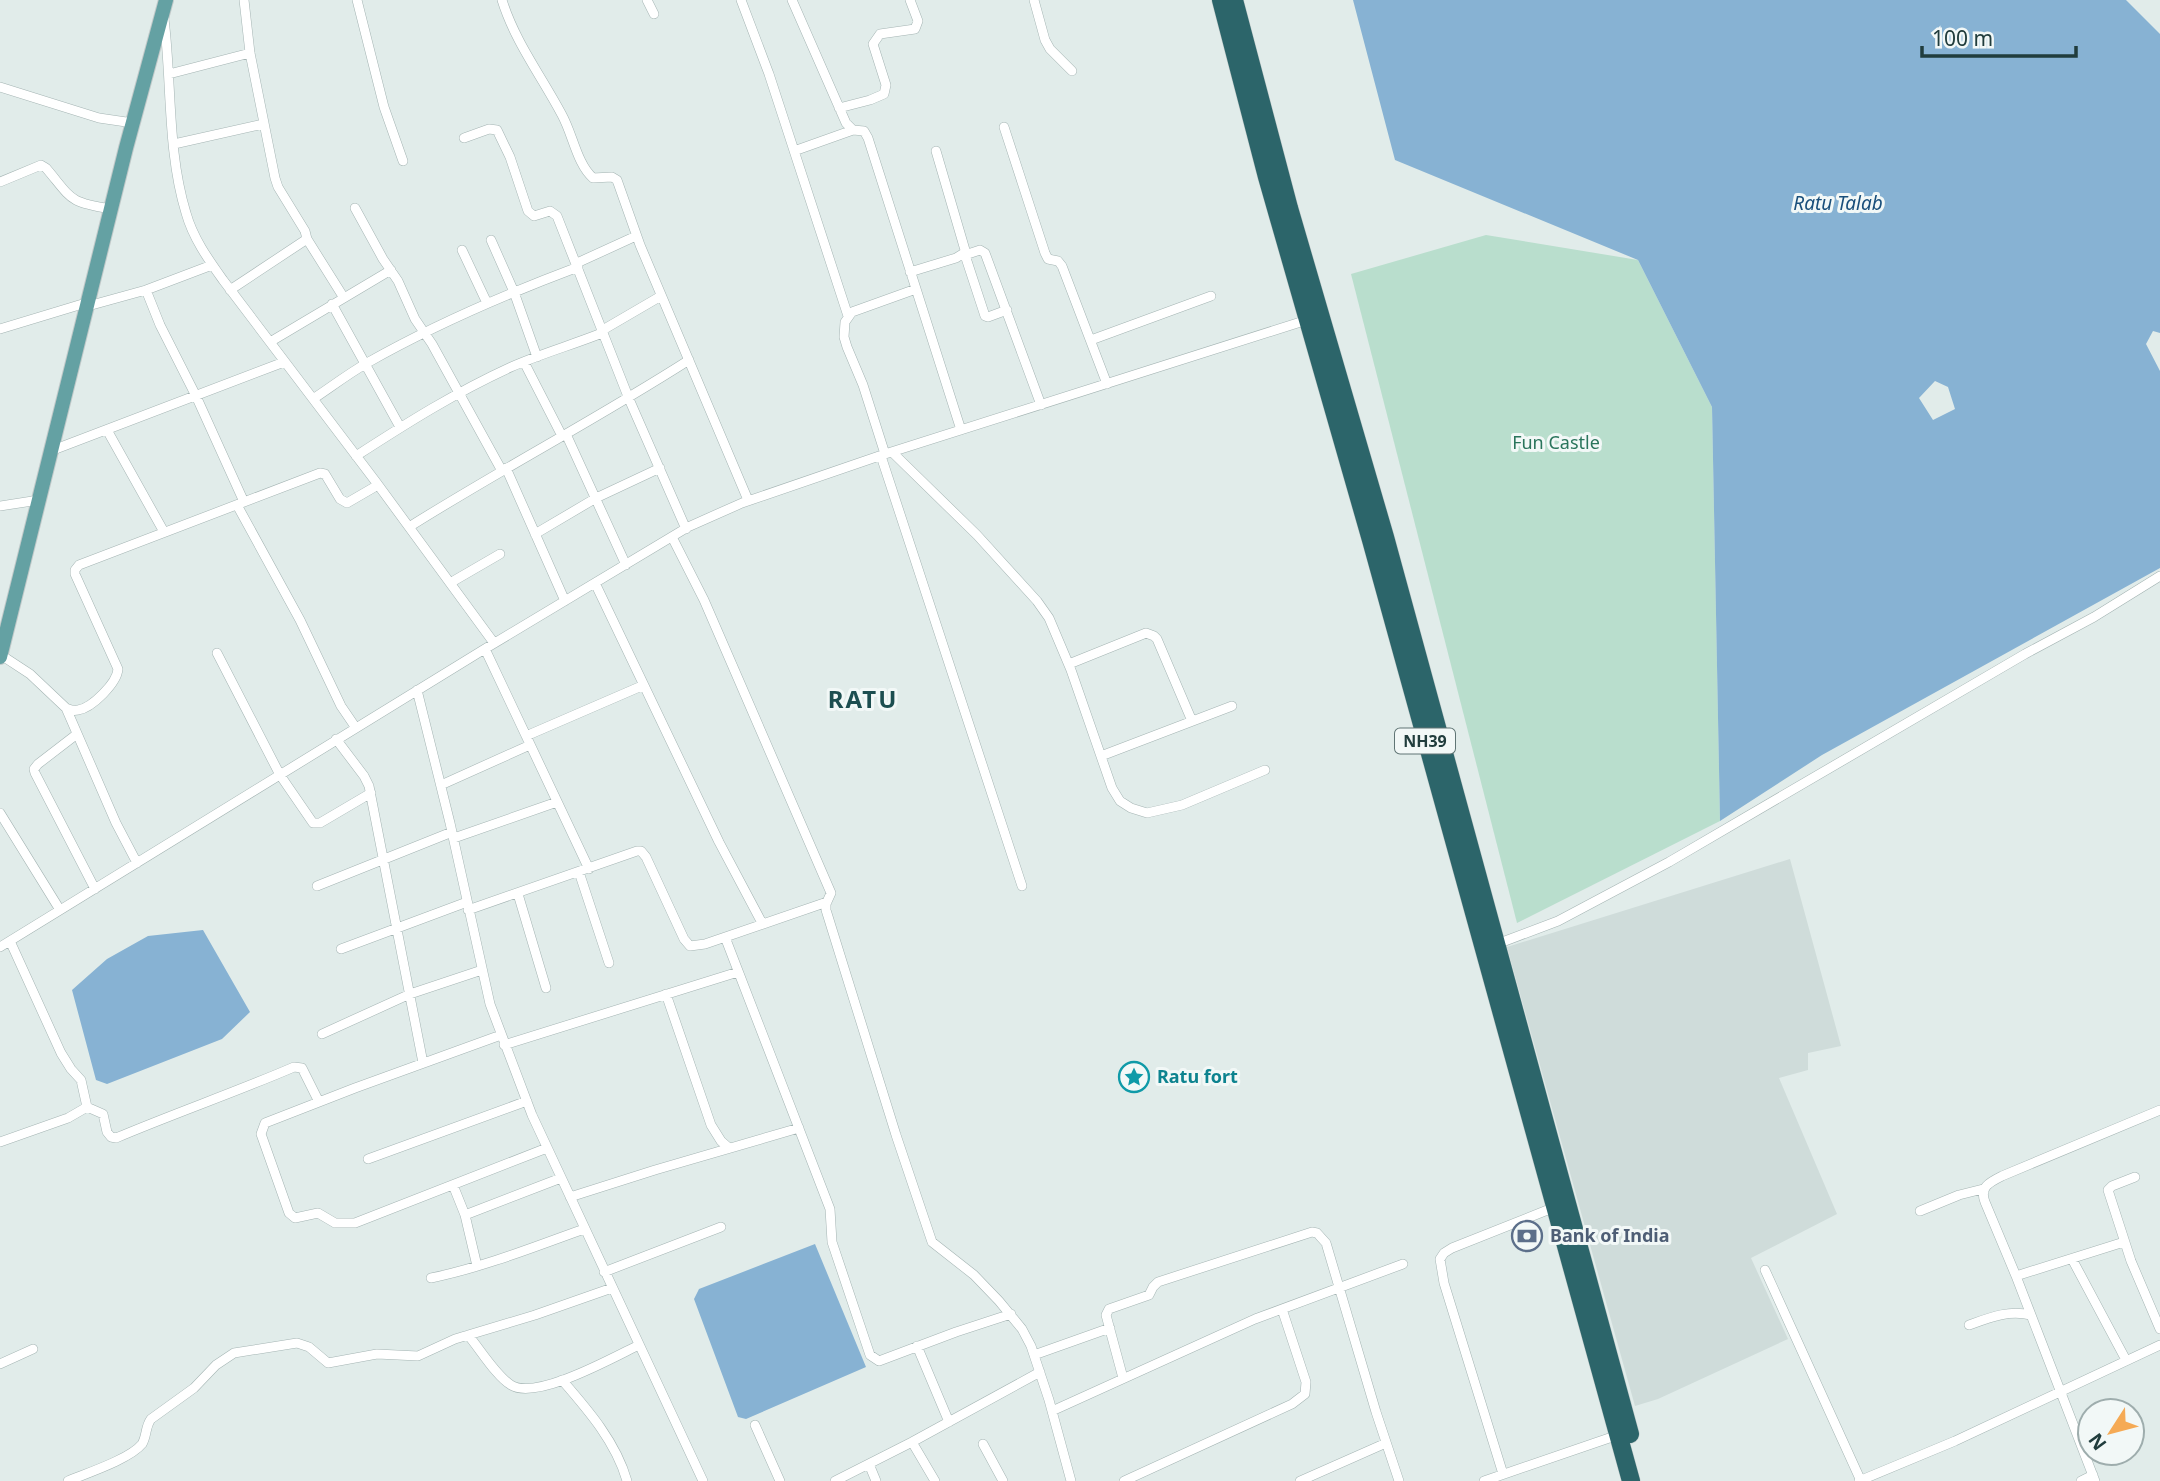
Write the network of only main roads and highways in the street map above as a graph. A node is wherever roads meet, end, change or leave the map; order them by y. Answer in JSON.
{"nodes":[{"id":1,"x":1221,"y":0,"type":"edge"},
{"id":2,"x":1234,"y":0,"type":"edge"},
{"id":3,"x":165,"y":6,"type":"edge"},
{"id":4,"x":0,"y":656,"type":"edge"},
{"id":5,"x":1630,"y":1481,"type":"edge"},
{"id":6,"x":1643,"y":1481,"type":"edge"}],
"edges":[{"from":1,"to":5,"type":"highway","number":"NH39"},
{"from":2,"to":6,"type":"highway","number":"NH39"},
{"from":3,"to":4,"type":"main road"}]}
